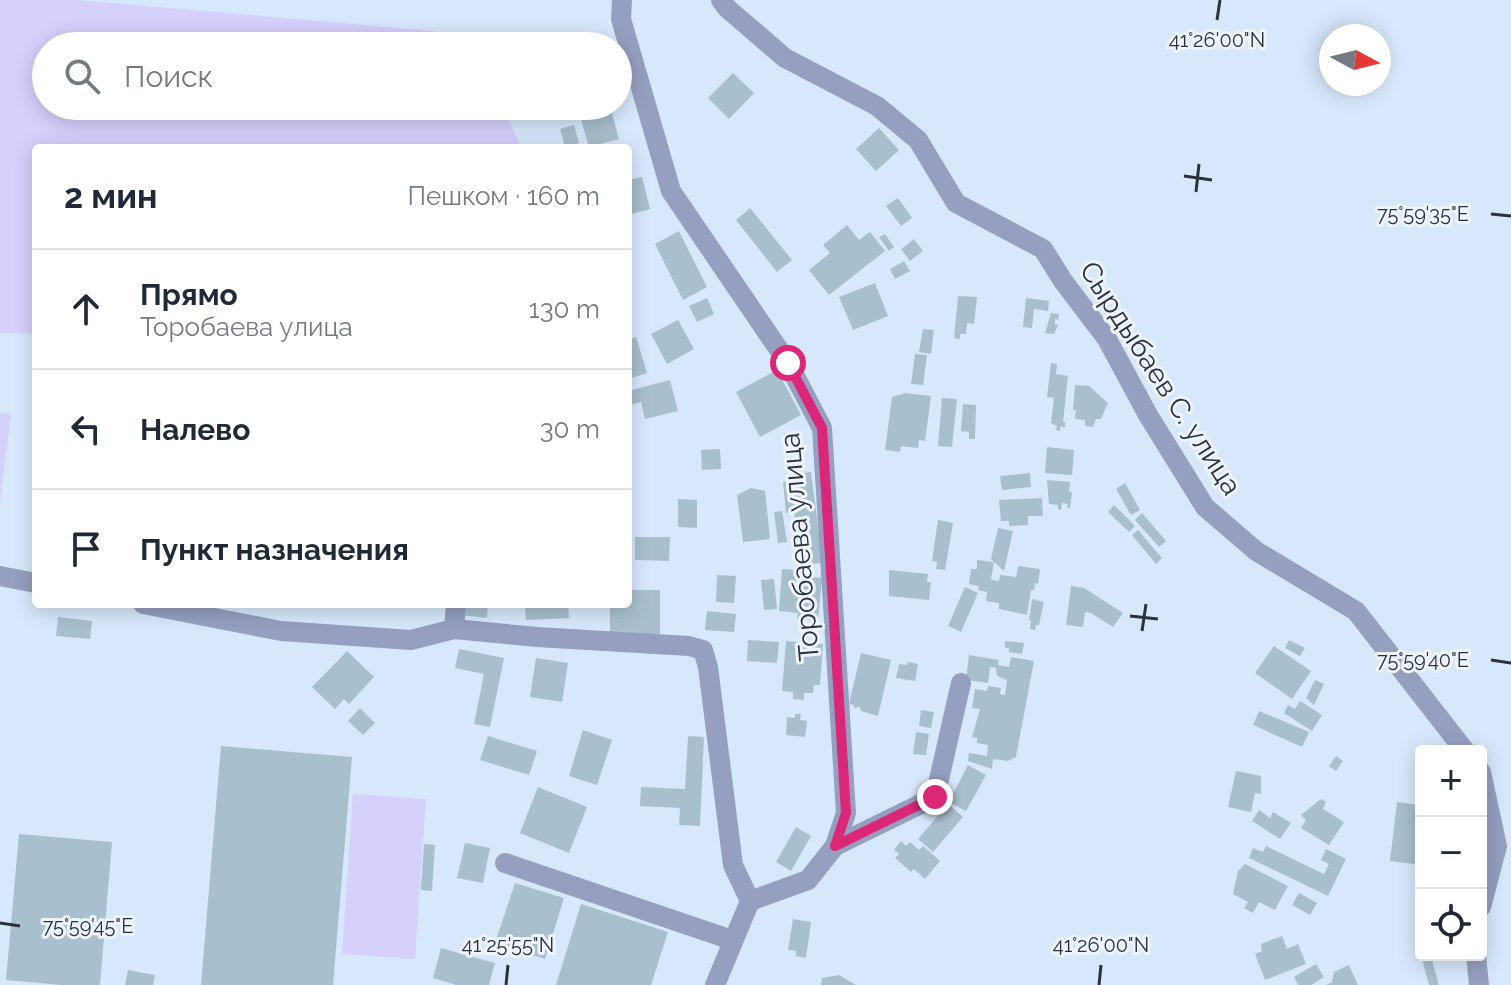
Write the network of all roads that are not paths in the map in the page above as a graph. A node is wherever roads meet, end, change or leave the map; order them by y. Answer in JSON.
{"nodes":[{"id":1,"x":622,"y":0,"type":"edge"},
{"id":2,"x":721,"y":0,"type":"edge"},
{"id":3,"x":625,"y":32,"type":"edge"},
{"id":4,"x":632,"y":57,"type":"edge"},
{"id":5,"x":0,"y":576,"type":"edge"},
{"id":6,"x":32,"y":582,"type":"edge"},
{"id":7,"x":163,"y":608,"type":"edge"},
{"id":8,"x":456,"y":608,"type":"edge"},
{"id":9,"x":454,"y":629,"type":"junction"},
{"id":10,"x":961,"y":683,"type":"dead end"},
{"id":11,"x":1460,"y":745,"type":"edge"},
{"id":12,"x":1487,"y":800,"type":"edge"},
{"id":13,"x":835,"y":846,"type":"junction"},
{"id":14,"x":505,"y":863,"type":"dead end"},
{"id":15,"x":1486,"y":889,"type":"edge"},
{"id":16,"x":750,"y":901,"type":"junction"},
{"id":17,"x":732,"y":940,"type":"junction"},
{"id":18,"x":1477,"y":961,"type":"edge"},
{"id":19,"x":715,"y":985,"type":"edge"},
{"id":20,"x":1479,"y":985,"type":"edge"}],
"edges":[{"from":1,"to":3,"type":"street","name":"Торобаева улица"},
{"from":2,"to":11,"type":"street","name":"Сырдыбаев С. улица"},
{"from":4,"to":13,"type":"street","name":"Торобаева улица"},
{"from":5,"to":6,"type":"street"},
{"from":7,"to":9,"type":"street"},
{"from":8,"to":9,"type":"street"},
{"from":9,"to":16,"type":"street"},
{"from":10,"to":13,"type":"street"},
{"from":12,"to":15,"type":"street"},
{"from":13,"to":16,"type":"street","name":"Торобаева улица"},
{"from":14,"to":17,"type":"street"},
{"from":16,"to":17,"type":"street"},
{"from":17,"to":19,"type":"street"},
{"from":18,"to":20,"type":"street"}]}
